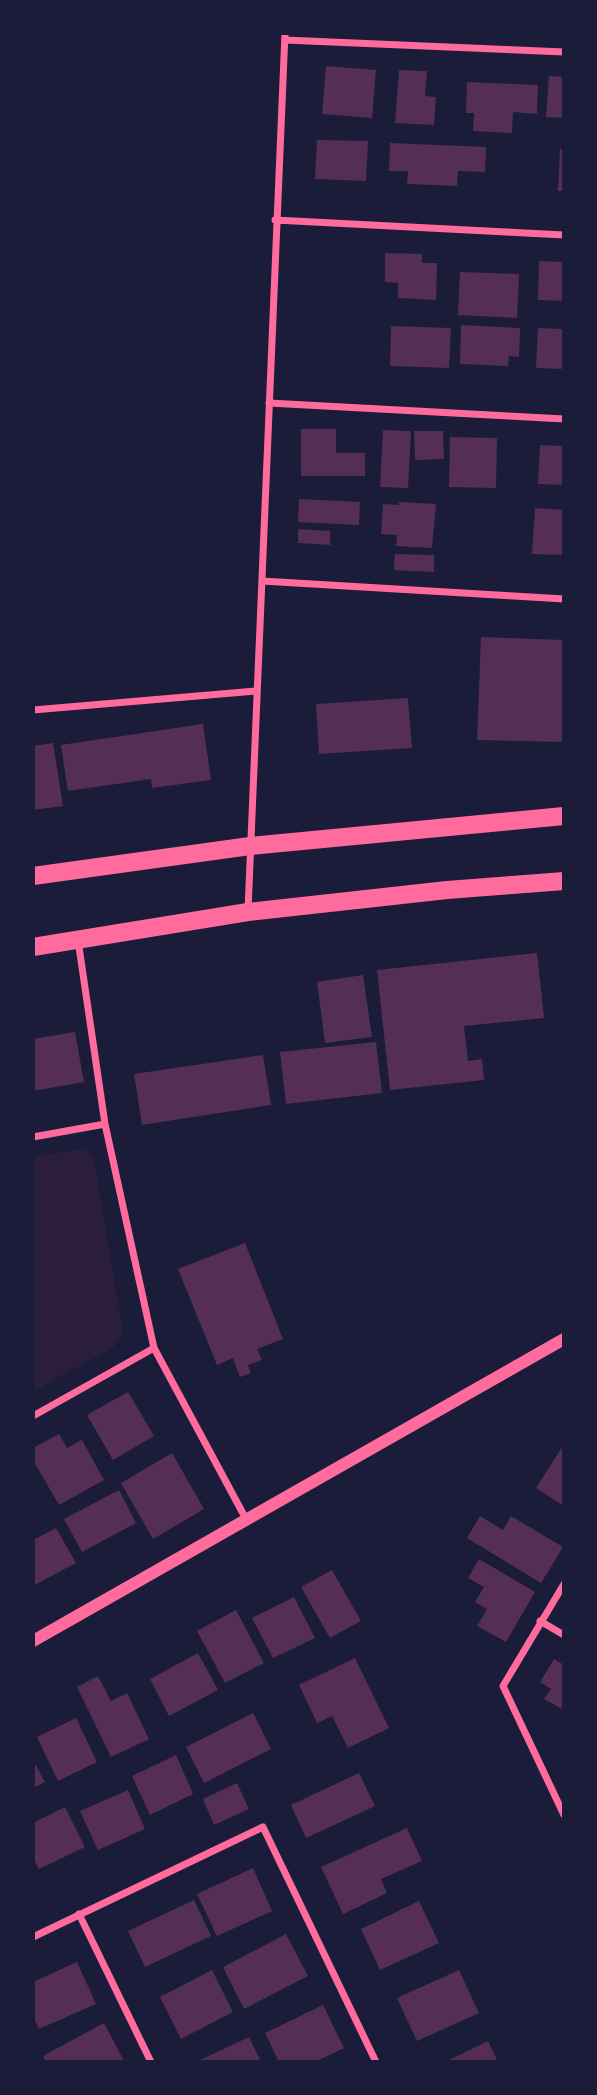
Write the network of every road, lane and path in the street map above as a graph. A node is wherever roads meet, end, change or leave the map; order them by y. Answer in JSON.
{"nodes":[{"id":1,"x":285,"y":36,"type":"edge"},
{"id":2,"x":564,"y":52,"type":"edge"},
{"id":3,"x":275,"y":220,"type":"junction"},
{"id":4,"x":564,"y":235,"type":"edge"},
{"id":5,"x":269,"y":402,"type":"junction"},
{"id":6,"x":564,"y":419,"type":"edge"},
{"id":7,"x":262,"y":581,"type":"junction"},
{"id":8,"x":564,"y":599,"type":"edge"},
{"id":9,"x":256,"y":691,"type":"junction"},
{"id":10,"x":33,"y":710,"type":"edge"},
{"id":11,"x":564,"y":816,"type":"edge"},
{"id":12,"x":250,"y":846,"type":"junction"},
{"id":13,"x":33,"y":876,"type":"edge"},
{"id":14,"x":564,"y":881,"type":"edge"},
{"id":15,"x":248,"y":912,"type":"junction"},
{"id":16,"x":78,"y":939,"type":"junction"},
{"id":17,"x":33,"y":947,"type":"edge"},
{"id":18,"x":105,"y":1124,"type":"junction"},
{"id":19,"x":33,"y":1137,"type":"edge"},
{"id":20,"x":564,"y":1339,"type":"edge"},
{"id":21,"x":154,"y":1348,"type":"junction"},
{"id":22,"x":33,"y":1416,"type":"edge"},
{"id":23,"x":246,"y":1519,"type":"junction"},
{"id":24,"x":564,"y":1584,"type":"edge"},
{"id":25,"x":540,"y":1621,"type":"junction"},
{"id":26,"x":564,"y":1634,"type":"edge"},
{"id":27,"x":33,"y":1641,"type":"edge"},
{"id":28,"x":564,"y":1815,"type":"edge"},
{"id":29,"x":79,"y":1914,"type":"junction"},
{"id":30,"x":33,"y":1937,"type":"edge"},
{"id":31,"x":151,"y":2062,"type":"edge"},
{"id":32,"x":376,"y":2062,"type":"edge"}],
"edges":[{"from":1,"to":2,"type":"street"},
{"from":1,"to":3,"type":"street"},
{"from":3,"to":4,"type":"street"},
{"from":3,"to":5,"type":"street"},
{"from":5,"to":6,"type":"street"},
{"from":5,"to":7,"type":"street"},
{"from":7,"to":8,"type":"street"},
{"from":7,"to":9,"type":"street"},
{"from":9,"to":10,"type":"street"},
{"from":9,"to":12,"type":"street"},
{"from":11,"to":12,"type":"main road"},
{"from":12,"to":13,"type":"main road"},
{"from":12,"to":15,"type":"street"},
{"from":14,"to":15,"type":"main road"},
{"from":15,"to":16,"type":"main road"},
{"from":16,"to":17,"type":"main road"},
{"from":16,"to":18,"type":"street"},
{"from":18,"to":19,"type":"street"},
{"from":18,"to":21,"type":"street"},
{"from":20,"to":23,"type":"street"},
{"from":21,"to":22,"type":"street"},
{"from":21,"to":23,"type":"street"},
{"from":23,"to":27,"type":"street"},
{"from":24,"to":25,"type":"street"},
{"from":25,"to":26,"type":"street"},
{"from":25,"to":28,"type":"street"},
{"from":29,"to":30,"type":"street"},
{"from":29,"to":31,"type":"street"},
{"from":29,"to":32,"type":"street"}]}
